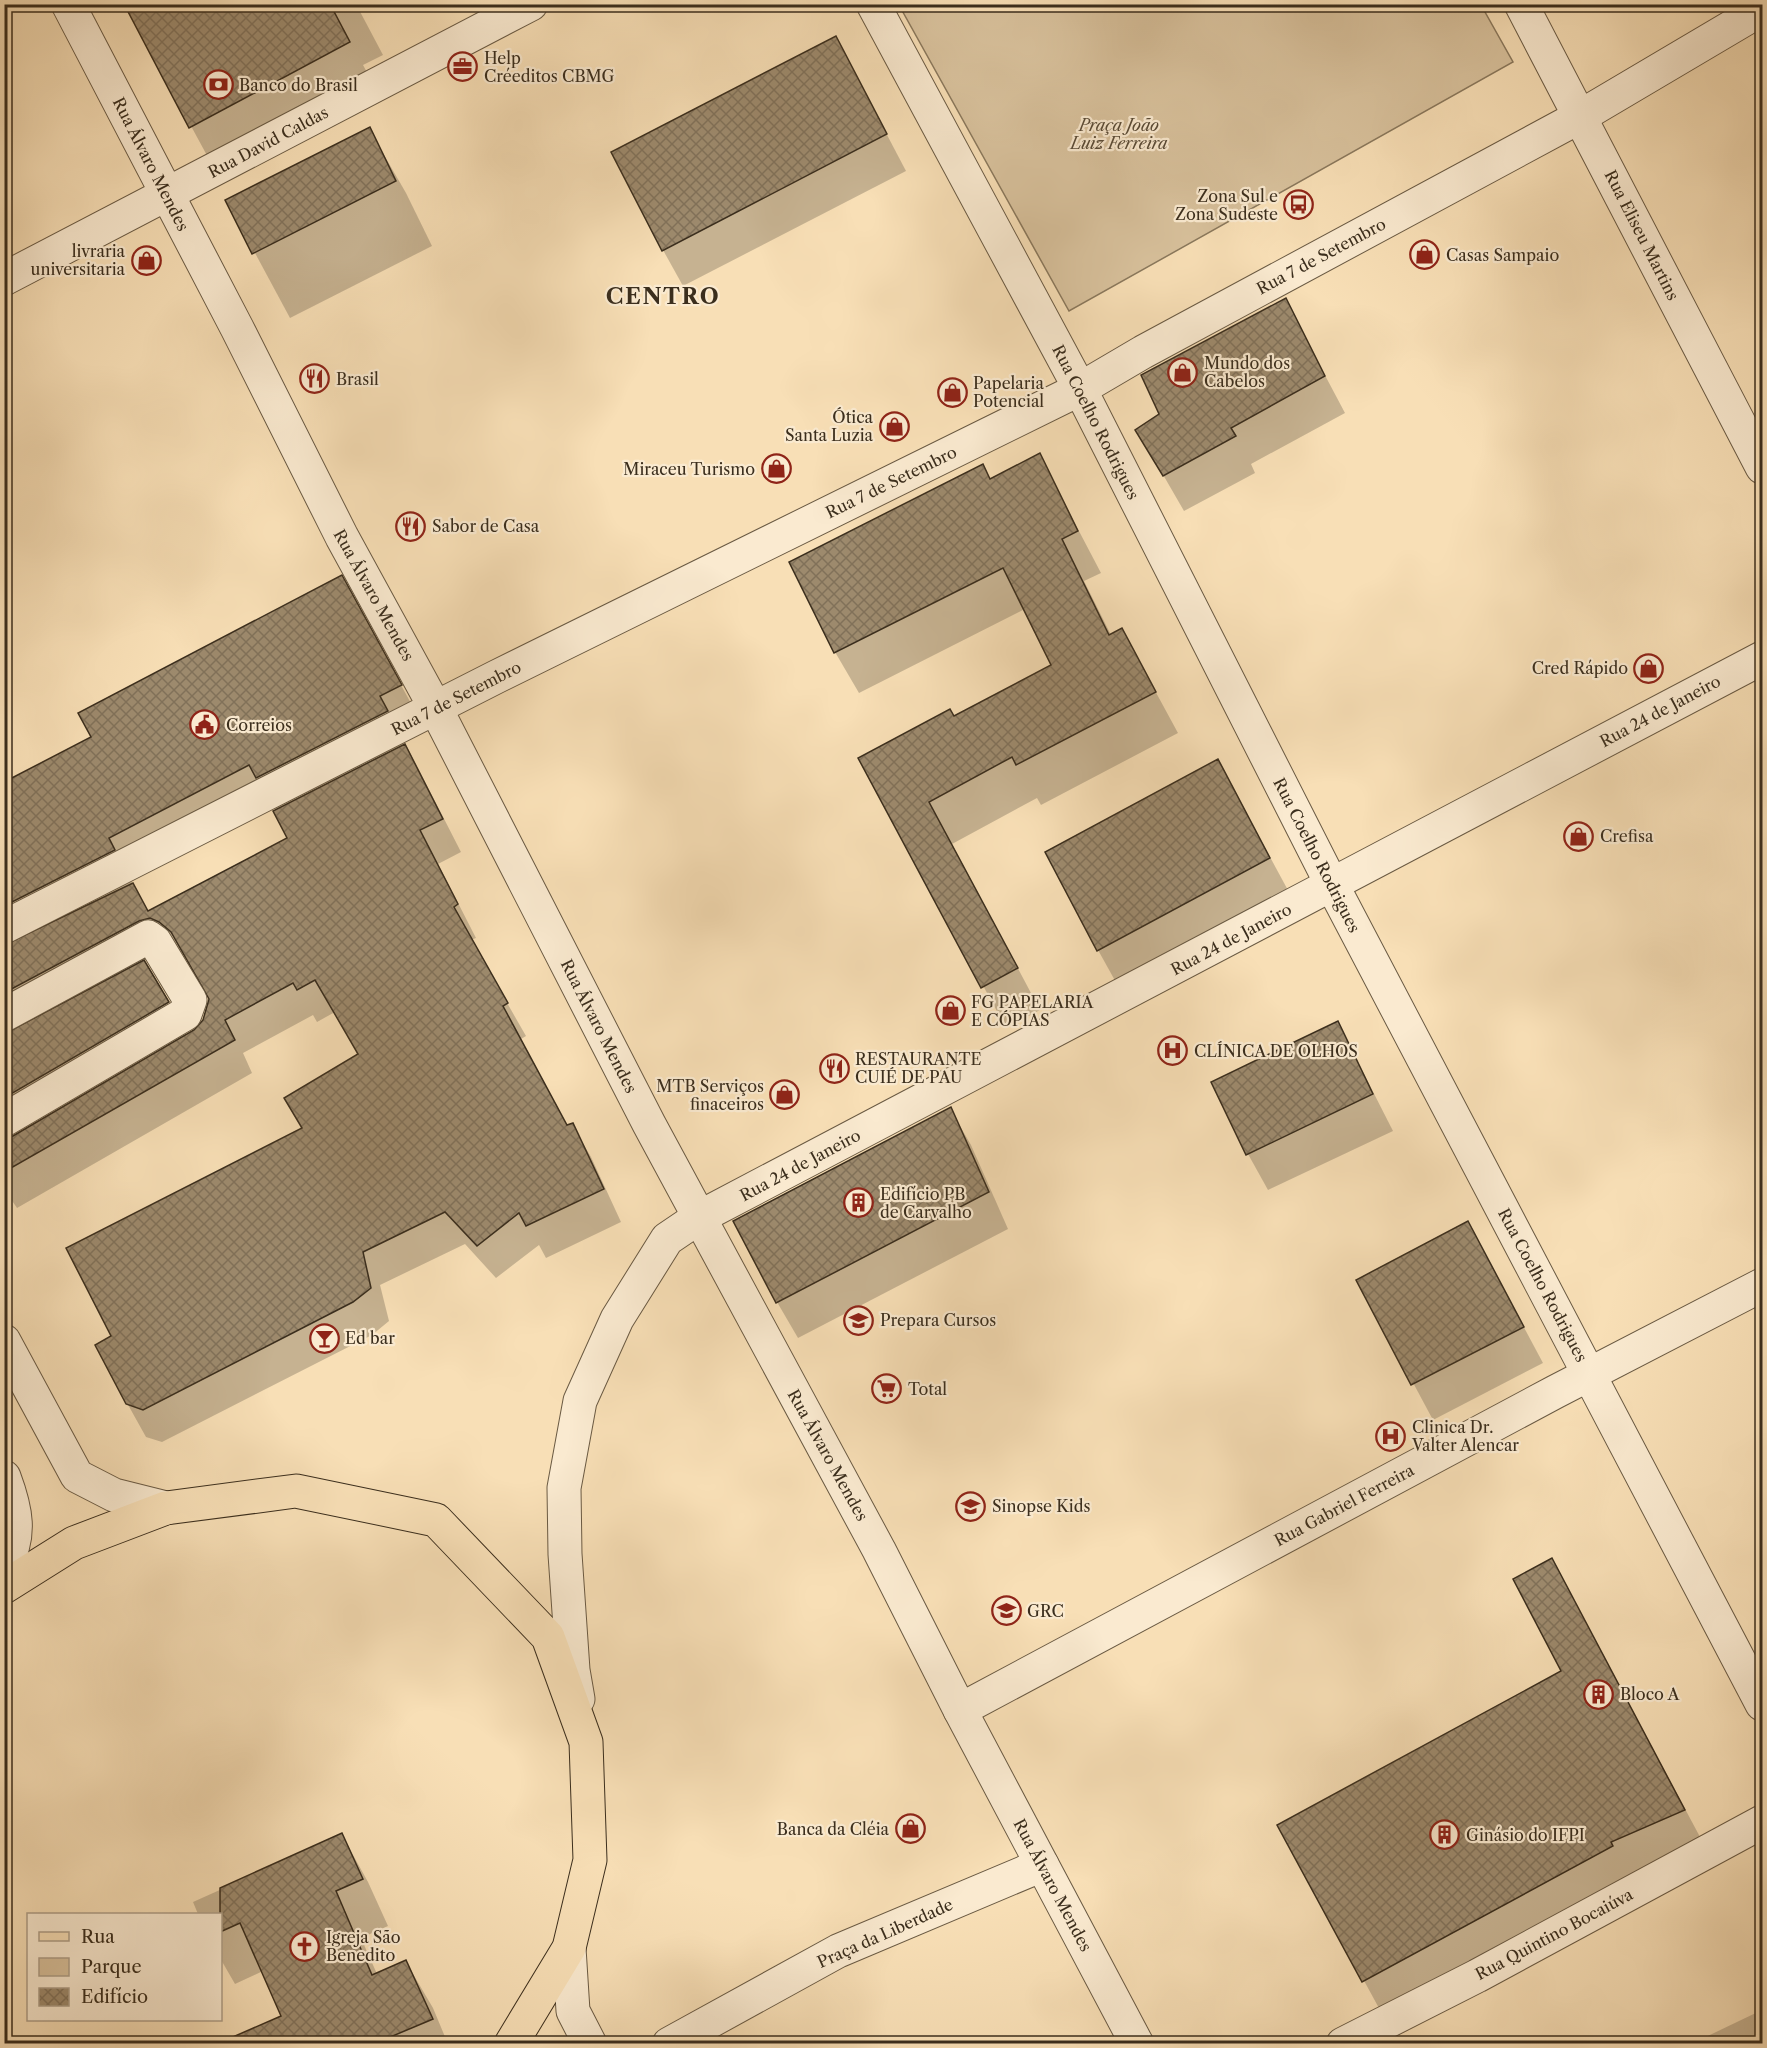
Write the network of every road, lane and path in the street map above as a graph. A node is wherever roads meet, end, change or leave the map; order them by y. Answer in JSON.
{"nodes":[{"id":1,"x":68,"y":4,"type":"edge"},
{"id":2,"x":531,"y":4,"type":"edge"},
{"id":3,"x":873,"y":4,"type":"edge"},
{"id":4,"x":1521,"y":4,"type":"edge"},
{"id":5,"x":1762,"y":9,"type":"edge"},
{"id":6,"x":1581,"y":116,"type":"junction"},
{"id":7,"x":166,"y":195,"type":"junction"},
{"id":8,"x":4,"y":279,"type":"edge"},
{"id":9,"x":1080,"y":389,"type":"junction"},
{"id":10,"x":1762,"y":467,"type":"edge"},
{"id":11,"x":1762,"y":658,"type":"edge"},
{"id":12,"x":436,"y":709,"type":"junction"},
{"id":13,"x":1331,"y":883,"type":"junction"},
{"id":14,"x":4,"y":927,"type":"edge"},
{"id":15,"x":4,"y":1015,"type":"edge"},
{"id":16,"x":4,"y":1120,"type":"edge"},
{"id":17,"x":698,"y":1218,"type":"junction"},
{"id":18,"x":1762,"y":1285,"type":"edge"},
{"id":19,"x":4,"y":1341,"type":"edge"},
{"id":20,"x":1590,"y":1375,"type":"junction"},
{"id":21,"x":4,"y":1477,"type":"edge"},
{"id":22,"x":166,"y":1508,"type":"junction"},
{"id":23,"x":4,"y":1567,"type":"edge"},
{"id":24,"x":4,"y":1587,"type":"edge"},
{"id":25,"x":1762,"y":1704,"type":"edge"},
{"id":26,"x":960,"y":1710,"type":"junction"},
{"id":27,"x":586,"y":1742,"type":"junction"},
{"id":28,"x":1762,"y":1822,"type":"edge"},
{"id":29,"x":1042,"y":1865,"type":"junction"},
{"id":30,"x":568,"y":1948,"type":"junction"},
{"id":31,"x":511,"y":2043,"type":"edge"},
{"id":32,"x":590,"y":2043,"type":"edge"},
{"id":33,"x":669,"y":2043,"type":"edge"},
{"id":34,"x":1137,"y":2043,"type":"edge"},
{"id":35,"x":1343,"y":2043,"type":"edge"}],
"edges":[{"from":1,"to":7,"type":"street","name":"Rua Álvaro Mendes"},
{"from":2,"to":7,"type":"street","name":"Rua David Caldas"},
{"from":3,"to":9,"type":"street","name":"Rua Coelho Rodrigues"},
{"from":4,"to":6,"type":"street","name":"Rua Eliseu Martins"},
{"from":5,"to":6,"type":"street","name":"Rua 7 de Setembro"},
{"from":6,"to":9,"type":"street","name":"Rua 7 de Setembro"},
{"from":6,"to":10,"type":"street","name":"Rua Eliseu Martins"},
{"from":7,"to":8,"type":"street","name":"Rua David Caldas"},
{"from":7,"to":12,"type":"street","name":"Rua Álvaro Mendes"},
{"from":9,"to":12,"type":"street","name":"Rua 7 de Setembro"},
{"from":9,"to":13,"type":"street","name":"Rua Coelho Rodrigues"},
{"from":11,"to":13,"type":"street","name":"Rua 24 de Janeiro"},
{"from":12,"to":14,"type":"street","name":"Rua 7 de Setembro"},
{"from":12,"to":17,"type":"street","name":"Rua Álvaro Mendes"},
{"from":13,"to":17,"type":"street","name":"Rua 24 de Janeiro"},
{"from":13,"to":20,"type":"street","name":"Rua Coelho Rodrigues"},
{"from":15,"to":16,"type":"street"},
{"from":17,"to":26,"type":"street","name":"Rua Álvaro Mendes"},
{"from":17,"to":27,"type":"street","name":"Rua 24 de Janeiro"},
{"from":18,"to":20,"type":"street","name":"Rua Gabriel Ferreira"},
{"from":19,"to":22,"type":"street"},
{"from":20,"to":25,"type":"street","name":"Rua Coelho Rodrigues"},
{"from":20,"to":26,"type":"street","name":"Rua Gabriel Ferreira"},
{"from":21,"to":23,"type":"street"},
{"from":22,"to":24,"type":"main road"},
{"from":22,"to":27,"type":"main road"},
{"from":26,"to":29,"type":"street","name":"Rua Álvaro Mendes"},
{"from":27,"to":30,"type":"main road"},
{"from":28,"to":35,"type":"street","name":"Rua Quintino Bocaiúva"},
{"from":29,"to":33,"type":"street","name":"Praça da Liberdade"},
{"from":29,"to":34,"type":"street","name":"Rua Álvaro Mendes"},
{"from":30,"to":31,"type":"main road"},
{"from":30,"to":32,"type":"street"}]}
